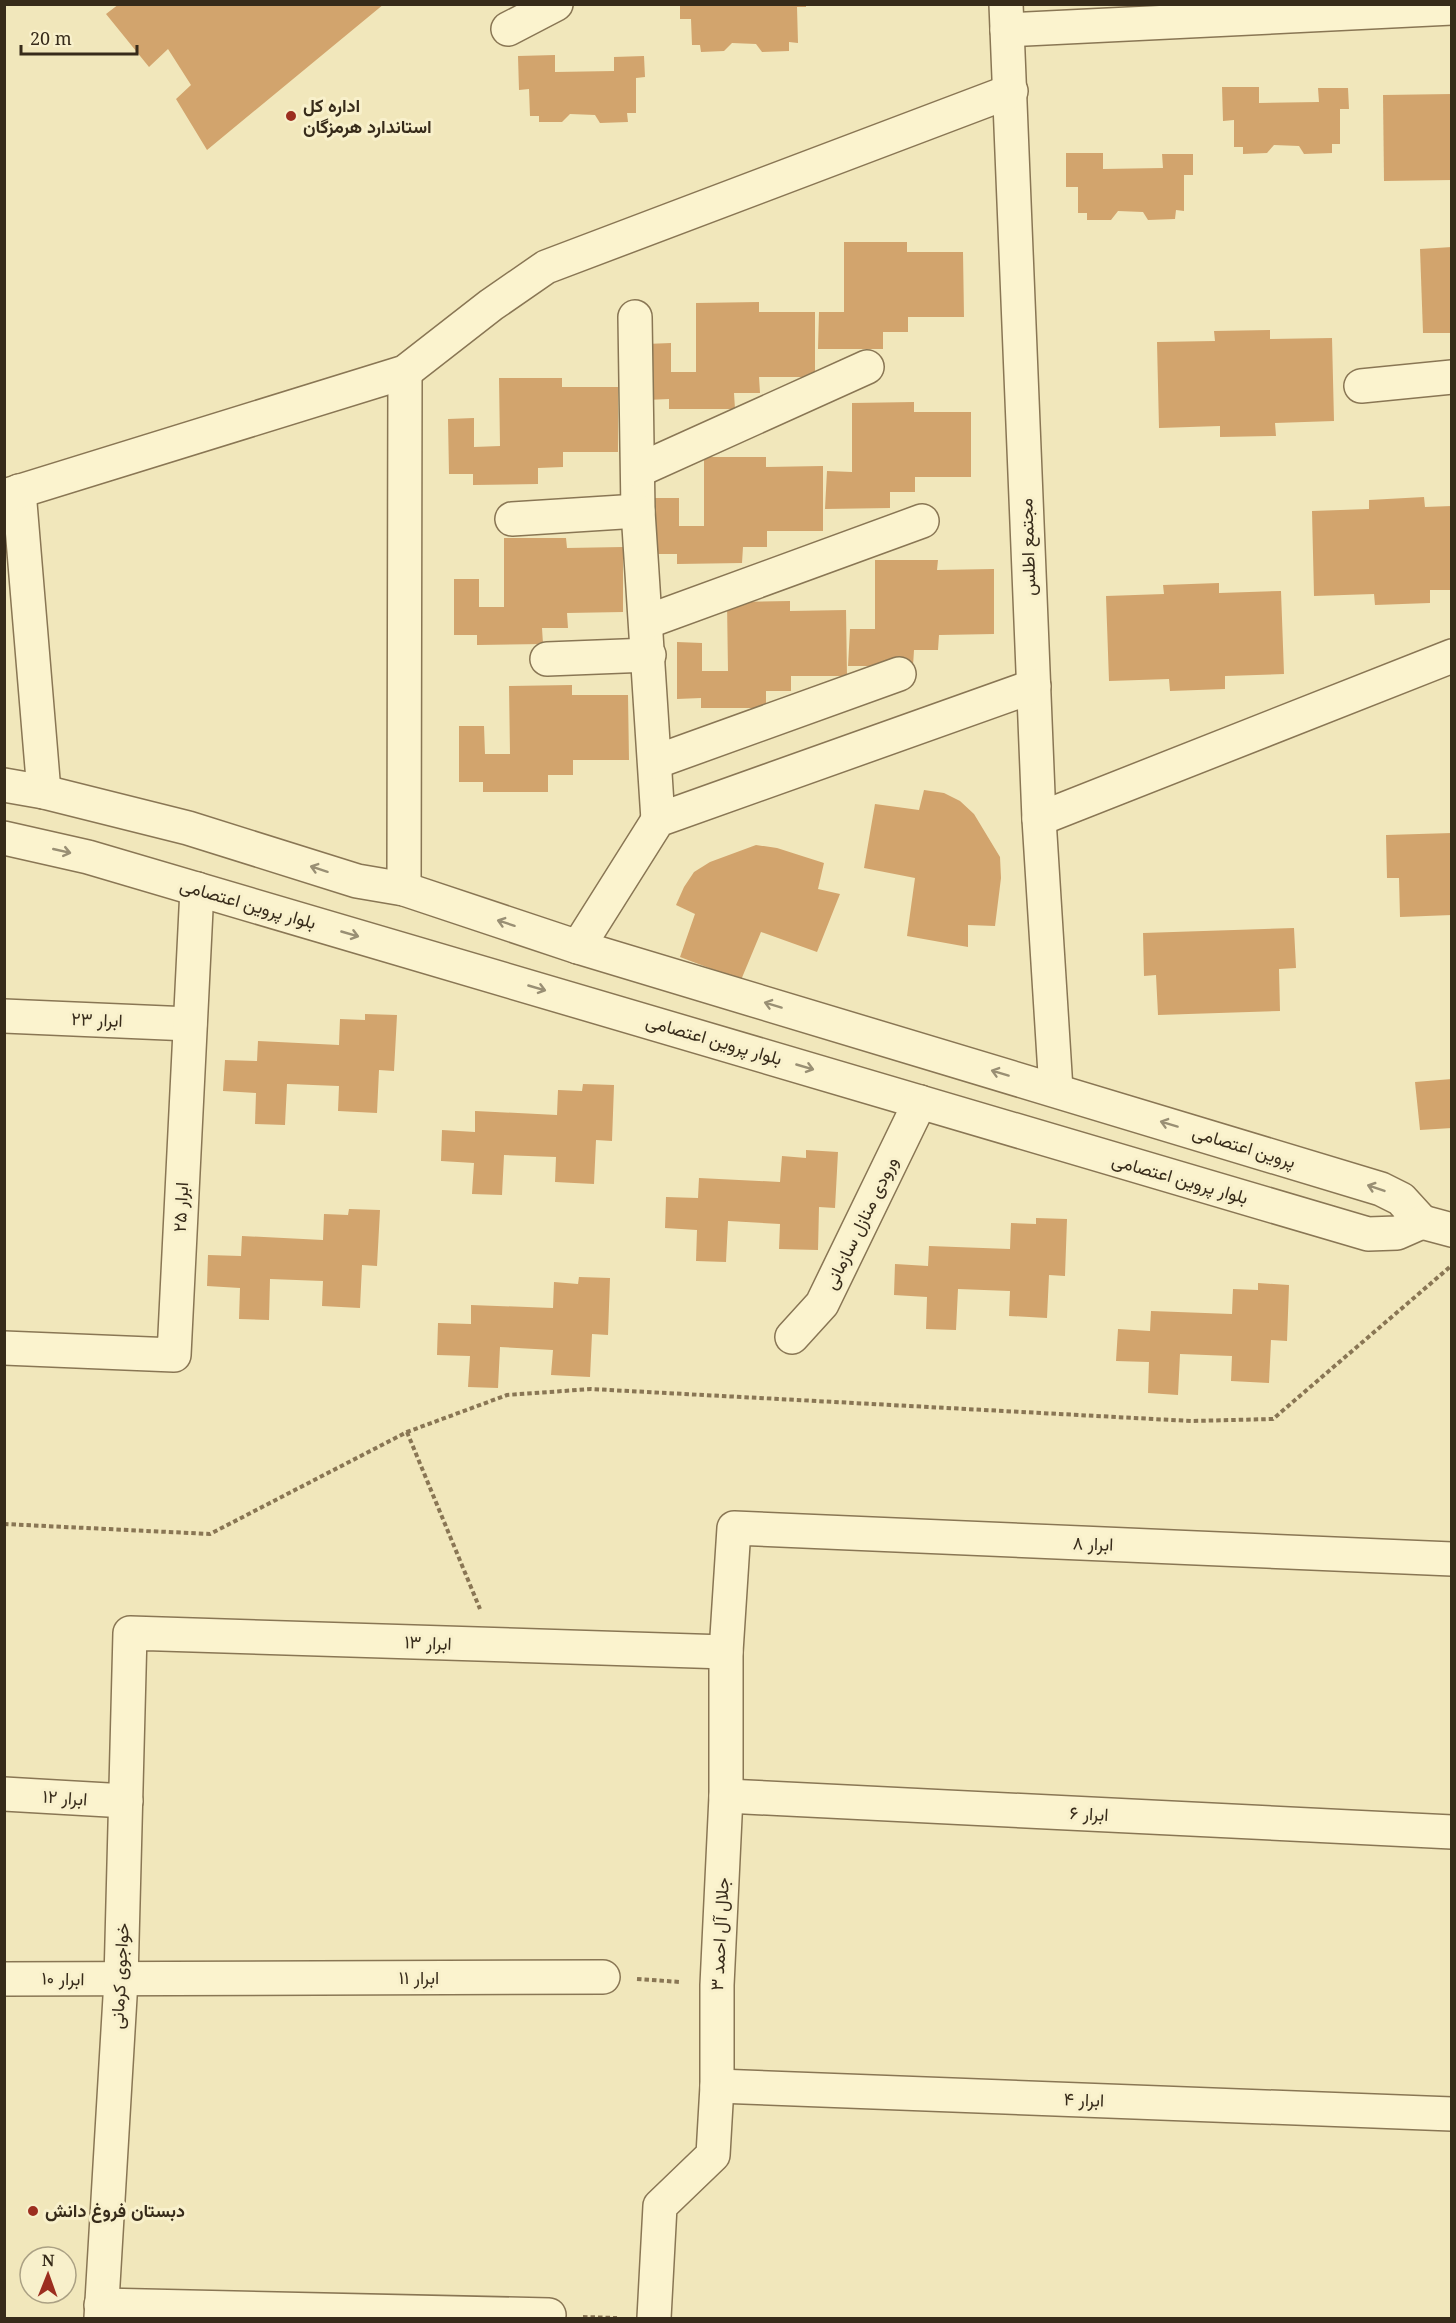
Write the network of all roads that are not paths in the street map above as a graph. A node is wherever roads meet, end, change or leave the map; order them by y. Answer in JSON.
{"nodes":[{"id":1,"x":556,"y":4,"type":"edge"},
{"id":2,"x":1452,"y":8,"type":"edge"},
{"id":3,"x":1006,"y":17,"type":"edge"},
{"id":4,"x":508,"y":29,"type":"dead end"},
{"id":5,"x":1011,"y":91,"type":"junction"},
{"id":6,"x":635,"y":316,"type":"dead end"},
{"id":7,"x":867,"y":367,"type":"dead end"},
{"id":8,"x":405,"y":372,"type":"junction"},
{"id":9,"x":1452,"y":377,"type":"edge"},
{"id":10,"x":1361,"y":386,"type":"dead end"},
{"id":11,"x":639,"y":470,"type":"junction"},
{"id":12,"x":12,"y":494,"type":"edge"},
{"id":13,"x":638,"y":510,"type":"junction"},
{"id":14,"x":512,"y":519,"type":"dead end"},
{"id":15,"x":922,"y":521,"type":"dead end"},
{"id":16,"x":646,"y":622,"type":"junction"},
{"id":17,"x":649,"y":655,"type":"junction"},
{"id":18,"x":1452,"y":656,"type":"edge"},
{"id":19,"x":546,"y":658,"type":"dead end"},
{"id":20,"x":899,"y":674,"type":"dead end"},
{"id":21,"x":1034,"y":686,"type":"junction"},
{"id":22,"x":655,"y":762,"type":"junction"},
{"id":23,"x":4,"y":785,"type":"edge"},
{"id":24,"x":44,"y":792,"type":"junction"},
{"id":25,"x":1039,"y":819,"type":"junction"},
{"id":26,"x":658,"y":820,"type":"junction"},
{"id":27,"x":4,"y":838,"type":"edge"},
{"id":28,"x":197,"y":889,"type":"junction"},
{"id":29,"x":404,"y":889,"type":"junction"},
{"id":30,"x":578,"y":947,"type":"junction"},
{"id":31,"x":4,"y":1016,"type":"edge"},
{"id":32,"x":190,"y":1024,"type":"junction"},
{"id":33,"x":1056,"y":1090,"type":"junction"},
{"id":34,"x":920,"y":1102,"type":"junction"},
{"id":35,"x":1437,"y":1226,"type":"edge"},
{"id":36,"x":792,"y":1337,"type":"dead end"},
{"id":37,"x":4,"y":1347,"type":"edge"},
{"id":38,"x":734,"y":1528,"type":"joint"},
{"id":39,"x":1452,"y":1559,"type":"edge"},
{"id":40,"x":130,"y":1633,"type":"joint"},
{"id":41,"x":726,"y":1652,"type":"junction"},
{"id":42,"x":4,"y":1794,"type":"edge"},
{"id":43,"x":726,"y":1796,"type":"junction"},
{"id":44,"x":126,"y":1801,"type":"junction"},
{"id":45,"x":1452,"y":1832,"type":"edge"},
{"id":46,"x":603,"y":1977,"type":"road end"},
{"id":47,"x":4,"y":1979,"type":"edge"},
{"id":48,"x":121,"y":1980,"type":"junction"},
{"id":49,"x":717,"y":2086,"type":"junction"},
{"id":50,"x":1452,"y":2114,"type":"edge"},
{"id":51,"x":101,"y":2312,"type":"edge"},
{"id":52,"x":549,"y":2315,"type":"dead end"},
{"id":53,"x":654,"y":2319,"type":"edge"}],
"edges":[{"from":1,"to":4,"type":"street"},
{"from":2,"to":3,"type":"street"},
{"from":3,"to":5,"type":"street","name":"مجتمع اطلس"},
{"from":5,"to":8,"type":"street"},
{"from":5,"to":21,"type":"street","name":"مجتمع اطلس"},
{"from":6,"to":11,"type":"street"},
{"from":7,"to":11,"type":"street"},
{"from":8,"to":12,"type":"street"},
{"from":8,"to":29,"type":"street"},
{"from":9,"to":10,"type":"street"},
{"from":11,"to":13,"type":"street"},
{"from":12,"to":24,"type":"street"},
{"from":13,"to":14,"type":"street"},
{"from":13,"to":16,"type":"street"},
{"from":15,"to":16,"type":"street"},
{"from":16,"to":17,"type":"street"},
{"from":17,"to":19,"type":"street"},
{"from":17,"to":22,"type":"street"},
{"from":18,"to":25,"type":"street"},
{"from":20,"to":22,"type":"street"},
{"from":21,"to":25,"type":"street","name":"مجتمع اطلس"},
{"from":21,"to":26,"type":"street"},
{"from":22,"to":26,"type":"street"},
{"from":23,"to":24,"type":"street"},
{"from":29,"to":24,"type":"street","one_way":true},
{"from":25,"to":33,"type":"street","name":"مجتمع اطلس"},
{"from":26,"to":30,"type":"street"},
{"from":27,"to":28,"type":"street","name":"بلوار پروین اعتصامی","one_way":true},
{"from":28,"to":32,"type":"street","name":"ابرار ۲۵"},
{"from":28,"to":34,"type":"street","name":"بلوار پروین اعتصامی","one_way":true},
{"from":30,"to":29,"type":"street","one_way":true},
{"from":33,"to":30,"type":"street","one_way":true},
{"from":31,"to":32,"type":"street","name":"ابرار ۲۳"},
{"from":32,"to":37,"type":"street","name":"ابرار ۲۵"},
{"from":35,"to":33,"type":"street","name":"پروین اعتصامی","one_way":true},
{"from":34,"to":35,"type":"street","name":"بلوار پروین اعتصامی"},
{"from":34,"to":36,"type":"street","name":"ورودی منازل سازمانی"},
{"from":38,"to":39,"type":"street","name":"ابرار ۸"},
{"from":38,"to":41,"type":"street","name":"جلال آل احمد ۳"},
{"from":40,"to":41,"type":"street","name":"ابرار ۱۳"},
{"from":40,"to":44,"type":"street","name":"خواجوی کرمانی"},
{"from":41,"to":43,"type":"street","name":"جلال آل احمد ۳"},
{"from":42,"to":44,"type":"street","name":"ابرار ۱۲"},
{"from":43,"to":45,"type":"street","name":"ابرار ۶"},
{"from":43,"to":49,"type":"street","name":"جلال آل احمد ۳"},
{"from":44,"to":48,"type":"street","name":"خواجوی کرمانی"},
{"from":46,"to":48,"type":"street","name":"ابرار ۱۱"},
{"from":47,"to":48,"type":"street","name":"ابرار ۱۰"},
{"from":48,"to":51,"type":"street","name":"خواجوی کرمانی"},
{"from":49,"to":50,"type":"street","name":"ابرار ۴"},
{"from":49,"to":53,"type":"street","name":"جلال آل احمد ۳"},
{"from":51,"to":52,"type":"street"}]}
